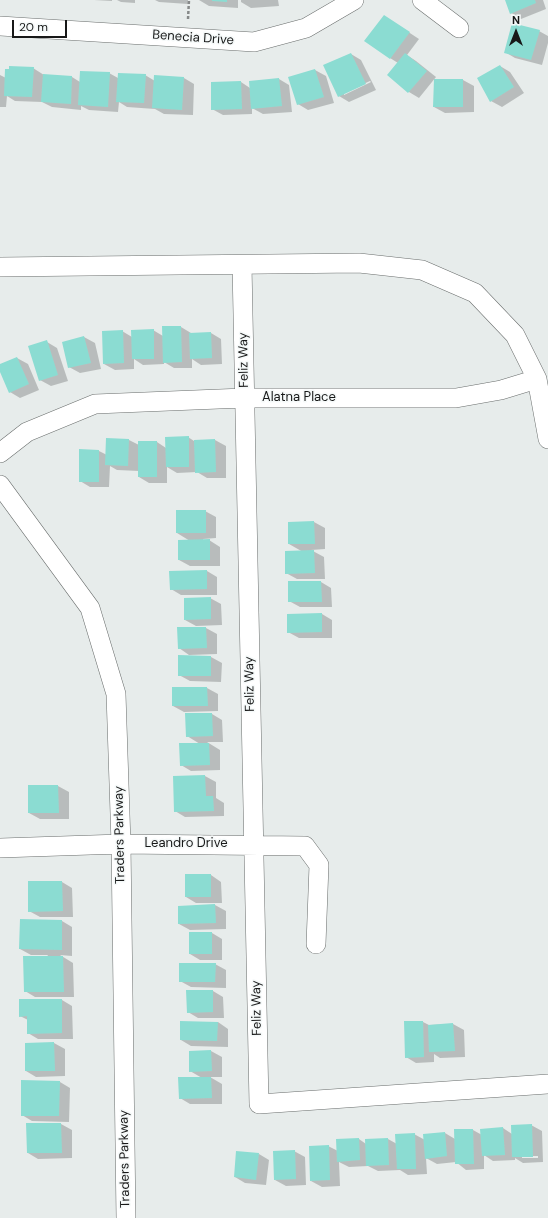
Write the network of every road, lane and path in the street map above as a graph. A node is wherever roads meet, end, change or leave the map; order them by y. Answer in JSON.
{"nodes":[{"id":1,"x":354,"y":0,"type":"edge"},
{"id":2,"x":422,"y":0,"type":"edge"},
{"id":3,"x":0,"y":26,"type":"edge"},
{"id":4,"x":459,"y":28,"type":"dead end"},
{"id":5,"x":242,"y":265,"type":"junction"},
{"id":6,"x":0,"y":267,"type":"edge"},
{"id":7,"x":537,"y":379,"type":"junction"},
{"id":8,"x":244,"y":398,"type":"junction"},
{"id":9,"x":548,"y":439,"type":"edge"},
{"id":10,"x":0,"y":453,"type":"edge"},
{"id":11,"x":0,"y":485,"type":"edge"},
{"id":12,"x":121,"y":844,"type":"junction"},
{"id":13,"x":253,"y":844,"type":"junction"},
{"id":14,"x":0,"y":848,"type":"edge"},
{"id":15,"x":316,"y":944,"type":"dead end"},
{"id":16,"x":548,"y":1084,"type":"edge"},
{"id":17,"x":126,"y":1218,"type":"edge"}],
"edges":[{"from":1,"to":3,"type":"street","name":"Benecia Drive"},
{"from":2,"to":4,"type":"street"},
{"from":5,"to":6,"type":"street"},
{"from":5,"to":7,"type":"street"},
{"from":5,"to":8,"type":"street","name":"Feliz Way"},
{"from":7,"to":8,"type":"street","name":"Alatna Place"},
{"from":7,"to":9,"type":"street"},
{"from":8,"to":10,"type":"street","name":"Alatna Place"},
{"from":8,"to":13,"type":"street","name":"Feliz Way"},
{"from":11,"to":12,"type":"street","name":"Traders Parkway"},
{"from":12,"to":13,"type":"street","name":"Leandro Drive"},
{"from":12,"to":14,"type":"street","name":"Leandro Drive"},
{"from":12,"to":17,"type":"street","name":"Traders Parkway"},
{"from":13,"to":15,"type":"street","name":"Leandro Drive"},
{"from":13,"to":16,"type":"street","name":"Feliz Way"}]}
